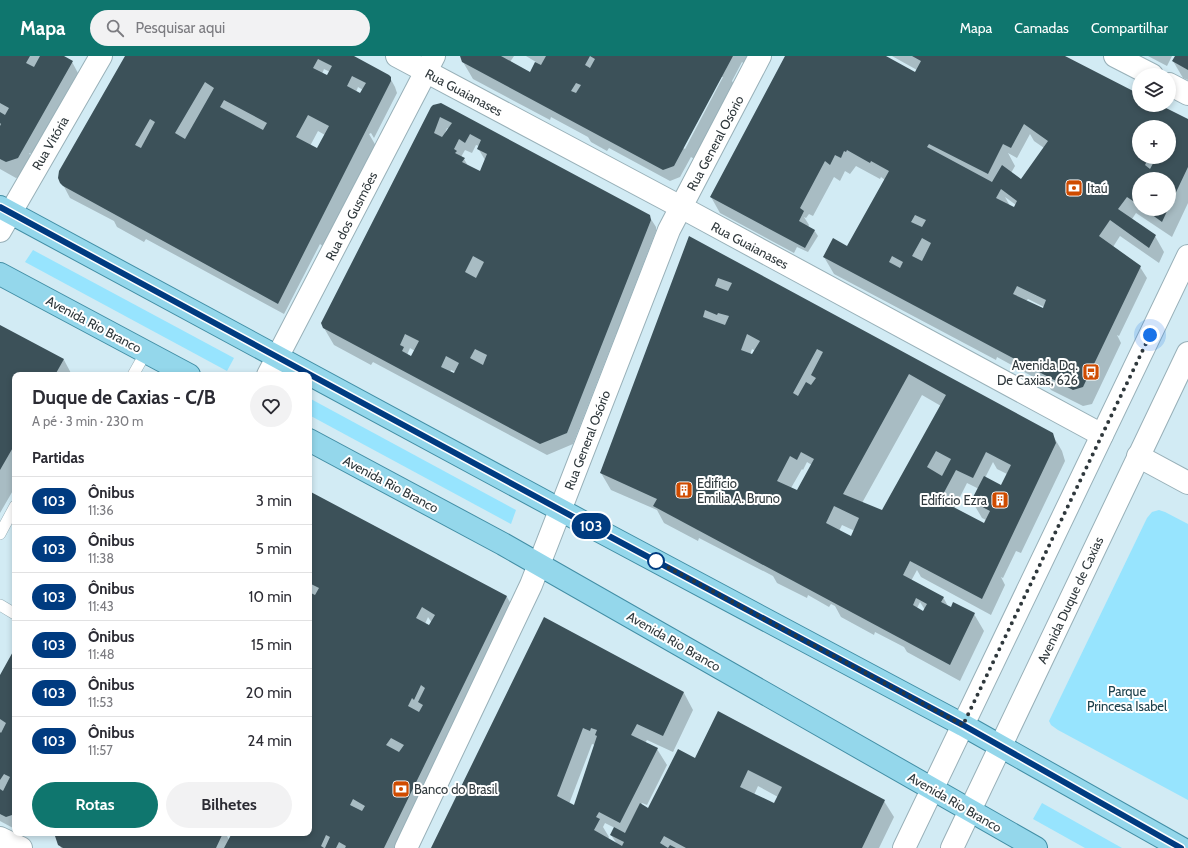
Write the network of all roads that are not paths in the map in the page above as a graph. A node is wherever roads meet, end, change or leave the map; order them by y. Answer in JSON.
{"nodes":[{"id":1,"x":101,"y":56,"type":"edge"},
{"id":2,"x":397,"y":56,"type":"edge"},
{"id":3,"x":760,"y":56,"type":"edge"},
{"id":4,"x":1115,"y":56,"type":"edge"},
{"id":5,"x":430,"y":64,"type":"edge"},
{"id":6,"x":1138,"y":68,"type":"edge"},
{"id":7,"x":1176,"y":88,"type":"edge"},
{"id":8,"x":1188,"y":94,"type":"edge"},
{"id":9,"x":681,"y":207,"type":"junction"},
{"id":10,"x":4,"y":217,"type":"edge"},
{"id":11,"x":1188,"y":256,"type":"edge"},
{"id":12,"x":0,"y":274,"type":"edge"},
{"id":13,"x":146,"y":352,"type":"junction"},
{"id":14,"x":1188,"y":352,"type":"edge"},
{"id":15,"x":273,"y":366,"type":"edge"},
{"id":16,"x":135,"y":372,"type":"edge"},
{"id":17,"x":183,"y":372,"type":"edge"},
{"id":18,"x":285,"y":372,"type":"edge"},
{"id":19,"x":312,"y":385,"type":"edge"},
{"id":20,"x":1102,"y":435,"type":"junction"},
{"id":21,"x":312,"y":442,"type":"edge"},
{"id":22,"x":1138,"y":456,"type":"junction"},
{"id":23,"x":1188,"y":483,"type":"edge"},
{"id":24,"x":560,"y":509,"type":"junction"},
{"id":25,"x":12,"y":512,"type":"edge"},
{"id":26,"x":0,"y":534,"type":"edge"},
{"id":27,"x":538,"y":564,"type":"junction"},
{"id":28,"x":0,"y":605,"type":"edge"},
{"id":29,"x":12,"y":612,"type":"edge"},
{"id":30,"x":963,"y":725,"type":"junction"},
{"id":31,"x":1001,"y":746,"type":"junction"},
{"id":32,"x":931,"y":789,"type":"junction"},
{"id":33,"x":970,"y":811,"type":"junction"},
{"id":34,"x":406,"y":848,"type":"edge"},
{"id":35,"x":904,"y":848,"type":"edge"},
{"id":36,"x":952,"y":848,"type":"edge"},
{"id":37,"x":1036,"y":848,"type":"edge"},
{"id":38,"x":1181,"y":848,"type":"edge"}],
"edges":[{"from":1,"to":10,"type":"street","name":"Rua Vitória"},
{"from":2,"to":5,"type":"street","name":"Rua Guaianases"},
{"from":3,"to":9,"type":"street","name":"Rua General Osório"},
{"from":4,"to":6,"type":"street"},
{"from":5,"to":9,"type":"street","name":"Rua Guaianases"},
{"from":5,"to":15,"type":"street","name":"Rua dos Gusmões"},
{"from":7,"to":8,"type":"street"},
{"from":9,"to":20,"type":"street","name":"Rua Guaianases"},
{"from":9,"to":24,"type":"street","name":"Rua General Osório"},
{"from":10,"to":15,"type":"main road"},
{"from":11,"to":20,"type":"street"},
{"from":12,"to":13,"type":"main road","name":"Avenida Rio Branco"},
{"from":13,"to":16,"type":"lane"},
{"from":13,"to":17,"type":"main road","name":"Avenida Rio Branco"},
{"from":14,"to":22,"type":"street","name":"Avenida Duque de Caxias"},
{"from":15,"to":18,"type":"main road"},
{"from":19,"to":24,"type":"main road"},
{"from":20,"to":30,"type":"street"},
{"from":21,"to":27,"type":"main road","name":"Avenida Rio Branco"},
{"from":22,"to":23,"type":"street"},
{"from":22,"to":31,"type":"street","name":"Avenida Duque de Caxias"},
{"from":24,"to":27,"type":"street","name":"Rua General Osório"},
{"from":24,"to":30,"type":"main road"},
{"from":25,"to":26,"type":"lane"},
{"from":27,"to":32,"type":"main road","name":"Avenida Rio Branco"},
{"from":27,"to":34,"type":"street","name":"Rua General Osório"},
{"from":28,"to":29,"type":"lane"},
{"from":30,"to":31,"type":"main road"},
{"from":30,"to":32,"type":"street"},
{"from":31,"to":33,"type":"street","name":"Avenida Duque de Caxias"},
{"from":31,"to":38,"type":"main road"},
{"from":32,"to":33,"type":"main road","name":"Avenida Rio Branco"},
{"from":32,"to":35,"type":"street"},
{"from":33,"to":36,"type":"street","name":"Avenida Duque de Caxias"},
{"from":33,"to":37,"type":"main road","name":"Avenida Rio Branco"}]}
